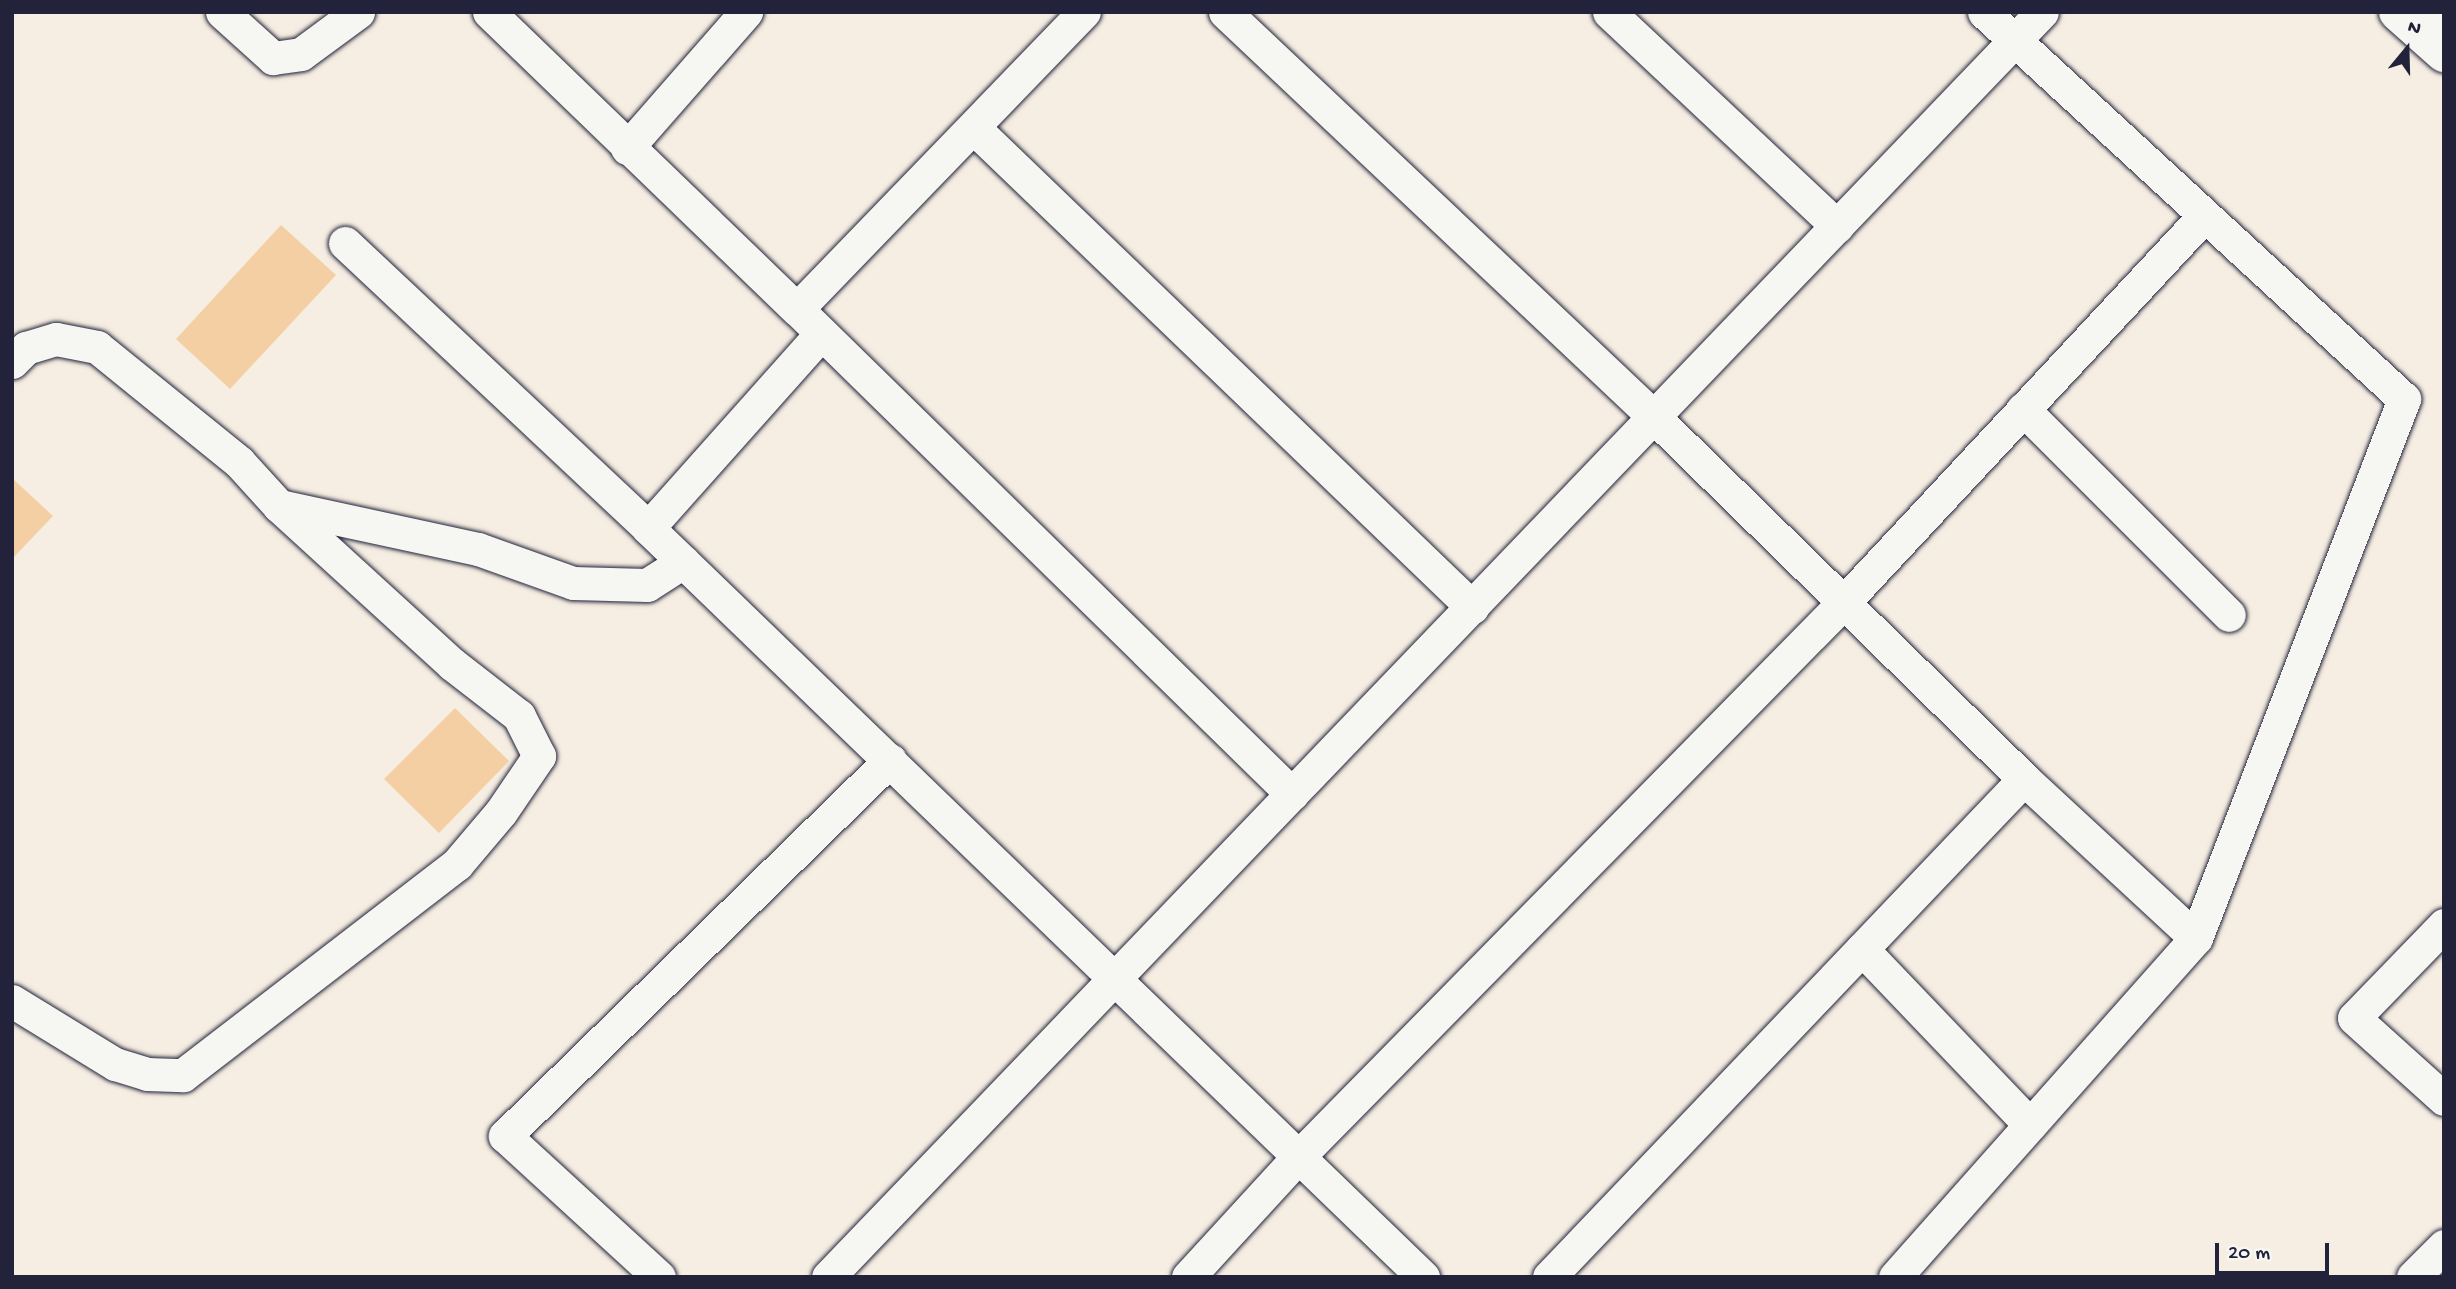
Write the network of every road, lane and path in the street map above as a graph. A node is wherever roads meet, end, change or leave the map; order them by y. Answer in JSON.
{"nodes":[{"id":1,"x":222,"y":12,"type":"edge"},
{"id":2,"x":358,"y":12,"type":"edge"},
{"id":3,"x":489,"y":12,"type":"edge"},
{"id":4,"x":746,"y":12,"type":"edge"},
{"id":5,"x":1084,"y":12,"type":"edge"},
{"id":6,"x":1225,"y":12,"type":"edge"},
{"id":7,"x":1609,"y":12,"type":"edge"},
{"id":8,"x":1984,"y":12,"type":"edge"},
{"id":9,"x":2042,"y":12,"type":"edge"},
{"id":10,"x":2015,"y":41,"type":"junction"},
{"id":11,"x":975,"y":129,"type":"junction"},
{"id":12,"x":627,"y":148,"type":"junction"},
{"id":13,"x":2204,"y":216,"type":"junction"},
{"id":14,"x":1837,"y":226,"type":"junction"},
{"id":15,"x":345,"y":243,"type":"dead end"},
{"id":16,"x":797,"y":309,"type":"junction"},
{"id":17,"x":820,"y":335,"type":"junction"},
{"id":18,"x":12,"y":362,"type":"edge"},
{"id":19,"x":2023,"y":410,"type":"junction"},
{"id":20,"x":1654,"y":417,"type":"junction"},
{"id":21,"x":279,"y":506,"type":"junction"},
{"id":22,"x":648,"y":528,"type":"junction"},
{"id":23,"x":684,"y":562,"type":"junction"},
{"id":24,"x":1843,"y":603,"type":"junction"},
{"id":25,"x":1472,"y":607,"type":"junction"},
{"id":26,"x":2228,"y":615,"type":"dead end"},
{"id":27,"x":890,"y":760,"type":"junction"},
{"id":28,"x":2024,"y":779,"type":"junction"},
{"id":29,"x":1292,"y":794,"type":"junction"},
{"id":30,"x":2444,"y":925,"type":"edge"},
{"id":31,"x":2196,"y":938,"type":"junction"},
{"id":32,"x":1862,"y":949,"type":"junction"},
{"id":33,"x":1114,"y":979,"type":"junction"},
{"id":34,"x":12,"y":1001,"type":"edge"},
{"id":35,"x":2444,"y":1099,"type":"edge"},
{"id":36,"x":2030,"y":1125,"type":"junction"},
{"id":37,"x":1298,"y":1157,"type":"junction"},
{"id":38,"x":2444,"y":1246,"type":"edge"},
{"id":39,"x":659,"y":1277,"type":"edge"},
{"id":40,"x":828,"y":1277,"type":"edge"},
{"id":41,"x":1188,"y":1277,"type":"edge"},
{"id":42,"x":1423,"y":1277,"type":"edge"},
{"id":43,"x":1549,"y":1277,"type":"edge"},
{"id":44,"x":1895,"y":1277,"type":"edge"},
{"id":45,"x":2413,"y":1277,"type":"edge"}],
"edges":[{"from":1,"to":2,"type":"street"},
{"from":3,"to":12,"type":"street"},
{"from":4,"to":12,"type":"street"},
{"from":5,"to":11,"type":"street"},
{"from":6,"to":20,"type":"street"},
{"from":7,"to":14,"type":"street"},
{"from":8,"to":10,"type":"street"},
{"from":9,"to":10,"type":"street"},
{"from":10,"to":13,"type":"street"},
{"from":10,"to":14,"type":"street"},
{"from":11,"to":16,"type":"street"},
{"from":11,"to":25,"type":"street"},
{"from":12,"to":16,"type":"street"},
{"from":13,"to":19,"type":"street"},
{"from":13,"to":31,"type":"street"},
{"from":14,"to":20,"type":"street"},
{"from":15,"to":22,"type":"street"},
{"from":16,"to":17,"type":"street"},
{"from":17,"to":22,"type":"street"},
{"from":17,"to":29,"type":"street"},
{"from":18,"to":21,"type":"street"},
{"from":19,"to":24,"type":"street"},
{"from":19,"to":26,"type":"street"},
{"from":20,"to":24,"type":"street"},
{"from":20,"to":25,"type":"street"},
{"from":21,"to":23,"type":"street"},
{"from":21,"to":34,"type":"street"},
{"from":22,"to":23,"type":"street"},
{"from":23,"to":27,"type":"street"},
{"from":24,"to":28,"type":"street"},
{"from":24,"to":37,"type":"street"},
{"from":25,"to":29,"type":"street"},
{"from":27,"to":33,"type":"street"},
{"from":27,"to":39,"type":"street"},
{"from":28,"to":31,"type":"street"},
{"from":28,"to":32,"type":"street"},
{"from":29,"to":33,"type":"street"},
{"from":30,"to":35,"type":"street"},
{"from":31,"to":36,"type":"street"},
{"from":32,"to":36,"type":"street"},
{"from":32,"to":43,"type":"street"},
{"from":33,"to":37,"type":"street"},
{"from":33,"to":40,"type":"street"},
{"from":36,"to":44,"type":"street"},
{"from":37,"to":41,"type":"street"},
{"from":37,"to":42,"type":"street"},
{"from":38,"to":45,"type":"street"}]}
